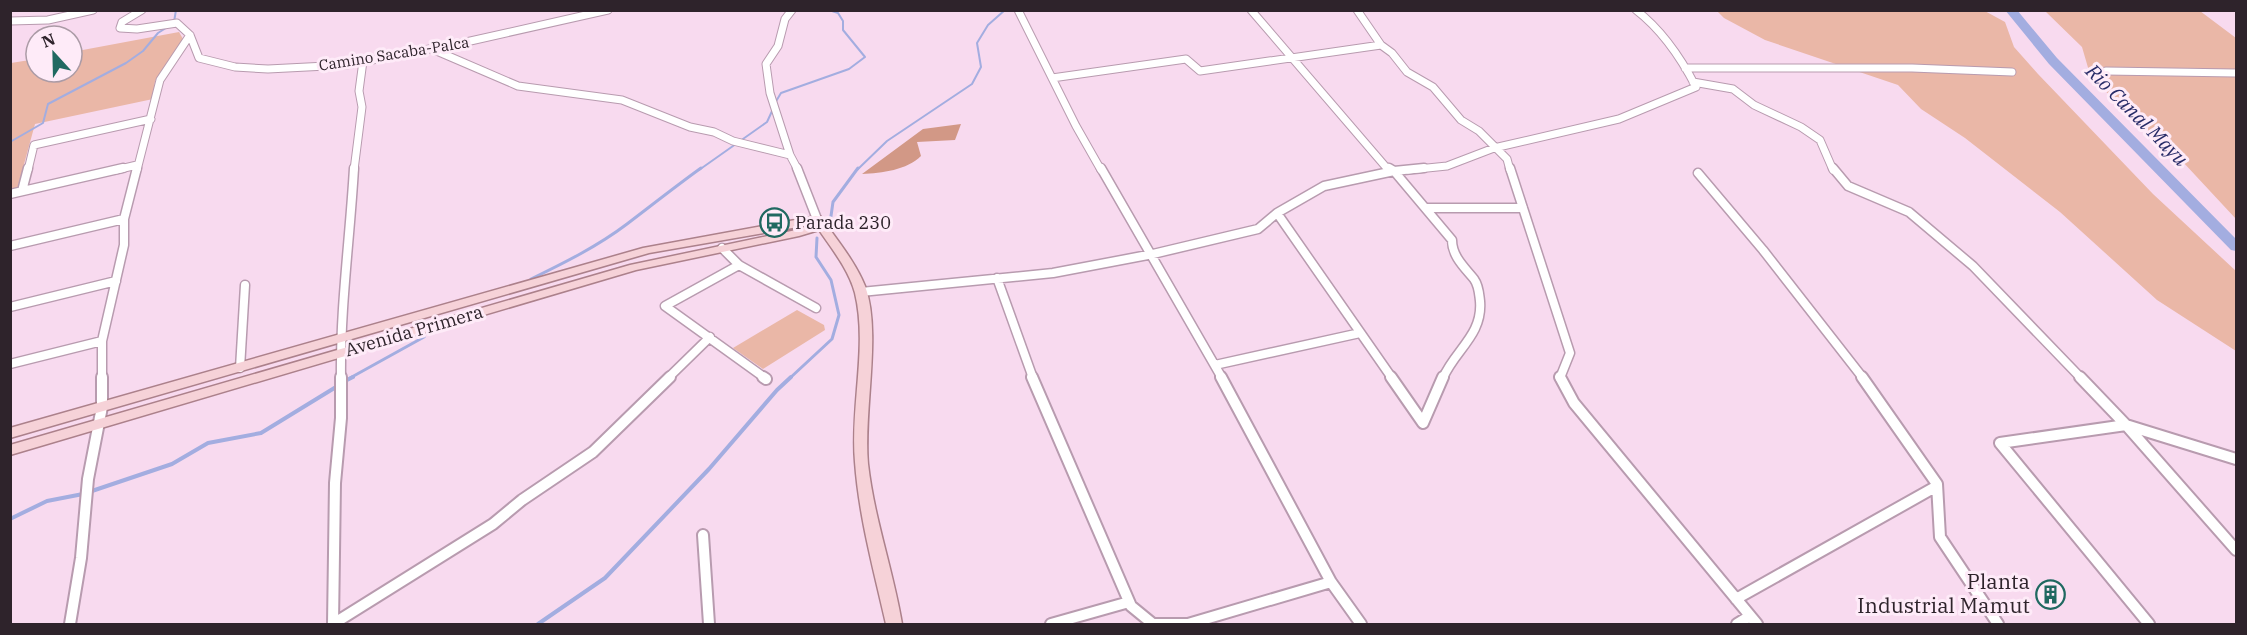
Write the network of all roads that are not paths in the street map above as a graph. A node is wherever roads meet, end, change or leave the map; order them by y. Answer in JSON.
{"nodes":[{"id":1,"x":93,"y":10,"type":"edge"},
{"id":2,"x":142,"y":10,"type":"edge"},
{"id":3,"x":608,"y":10,"type":"edge"},
{"id":4,"x":792,"y":10,"type":"edge"},
{"id":5,"x":1018,"y":10,"type":"edge"},
{"id":6,"x":1251,"y":10,"type":"edge"},
{"id":7,"x":1357,"y":10,"type":"edge"},
{"id":8,"x":1638,"y":11,"type":"edge"},
{"id":9,"x":10,"y":21,"type":"edge"},
{"id":10,"x":190,"y":35,"type":"junction"},
{"id":11,"x":1381,"y":45,"type":"junction"},
{"id":12,"x":432,"y":49,"type":"junction"},
{"id":13,"x":1292,"y":57,"type":"junction"},
{"id":14,"x":363,"y":61,"type":"junction"},
{"id":15,"x":1685,"y":68,"type":"junction"},
{"id":16,"x":2106,"y":71,"type":"dead end"},
{"id":17,"x":2012,"y":72,"type":"dead end"},
{"id":18,"x":2236,"y":73,"type":"edge"},
{"id":19,"x":1052,"y":78,"type":"junction"},
{"id":20,"x":1693,"y":82,"type":"junction"},
{"id":21,"x":151,"y":119,"type":"junction"},
{"id":22,"x":1494,"y":148,"type":"junction"},
{"id":23,"x":790,"y":155,"type":"junction"},
{"id":24,"x":137,"y":165,"type":"junction"},
{"id":25,"x":1394,"y":171,"type":"junction"},
{"id":26,"x":1698,"y":173,"type":"dead end"},
{"id":27,"x":22,"y":191,"type":"junction"},
{"id":28,"x":10,"y":194,"type":"edge"},
{"id":29,"x":1426,"y":208,"type":"junction"},
{"id":30,"x":1523,"y":208,"type":"junction"},
{"id":31,"x":1277,"y":213,"type":"junction"},
{"id":32,"x":124,"y":219,"type":"junction"},
{"id":33,"x":819,"y":222,"type":"junction"},
{"id":34,"x":10,"y":246,"type":"edge"},
{"id":35,"x":722,"y":248,"type":"junction"},
{"id":36,"x":1153,"y":254,"type":"junction"},
{"id":37,"x":739,"y":265,"type":"junction"},
{"id":38,"x":997,"y":278,"type":"junction"},
{"id":39,"x":116,"y":281,"type":"junction"},
{"id":40,"x":245,"y":285,"type":"dead end"},
{"id":41,"x":861,"y":292,"type":"junction"},
{"id":42,"x":10,"y":308,"type":"edge"},
{"id":43,"x":816,"y":308,"type":"dead end"},
{"id":44,"x":1360,"y":333,"type":"junction"},
{"id":45,"x":710,"y":337,"type":"junction"},
{"id":46,"x":102,"y":341,"type":"junction"},
{"id":47,"x":342,"y":345,"type":"junction"},
{"id":48,"x":10,"y":364,"type":"edge"},
{"id":49,"x":1215,"y":365,"type":"junction"},
{"id":50,"x":240,"y":368,"type":"junction"},
{"id":51,"x":766,"y":379,"type":"dead end"},
{"id":52,"x":102,"y":406,"type":"junction"},
{"id":53,"x":100,"y":424,"type":"junction"},
{"id":54,"x":2126,"y":424,"type":"junction"},
{"id":55,"x":10,"y":433,"type":"edge"},
{"id":56,"x":10,"y":450,"type":"edge"},
{"id":57,"x":2236,"y":459,"type":"edge"},
{"id":58,"x":1937,"y":486,"type":"junction"},
{"id":59,"x":703,"y":535,"type":"dead end"},
{"id":60,"x":2236,"y":550,"type":"edge"},
{"id":61,"x":1331,"y":582,"type":"junction"},
{"id":62,"x":1736,"y":599,"type":"junction"},
{"id":63,"x":1129,"y":602,"type":"junction"},
{"id":64,"x":1754,"y":620,"type":"edge"},
{"id":65,"x":70,"y":624,"type":"edge"},
{"id":66,"x":333,"y":624,"type":"edge"},
{"id":67,"x":709,"y":624,"type":"edge"},
{"id":68,"x":894,"y":624,"type":"edge"},
{"id":69,"x":1051,"y":624,"type":"edge"},
{"id":70,"x":1361,"y":624,"type":"edge"},
{"id":71,"x":1737,"y":624,"type":"edge"},
{"id":72,"x":1998,"y":624,"type":"edge"},
{"id":73,"x":2150,"y":624,"type":"edge"}],
"edges":[{"from":1,"to":9,"type":"street"},
{"from":2,"to":10,"type":"street","name":"Camino Sacaba-Palca"},
{"from":3,"to":12,"type":"street","name":"Camino Sacaba-Palca"},
{"from":4,"to":23,"type":"street"},
{"from":5,"to":19,"type":"street"},
{"from":6,"to":13,"type":"street"},
{"from":7,"to":11,"type":"street"},
{"from":8,"to":15,"type":"street"},
{"from":10,"to":14,"type":"street","name":"Camino Sacaba-Palca"},
{"from":10,"to":21,"type":"street"},
{"from":11,"to":13,"type":"street"},
{"from":11,"to":22,"type":"street"},
{"from":12,"to":14,"type":"street","name":"Camino Sacaba-Palca"},
{"from":12,"to":23,"type":"street"},
{"from":13,"to":19,"type":"street"},
{"from":13,"to":25,"type":"street"},
{"from":14,"to":47,"type":"street"},
{"from":15,"to":17,"type":"street"},
{"from":15,"to":20,"type":"street"},
{"from":16,"to":18,"type":"street"},
{"from":19,"to":36,"type":"street"},
{"from":20,"to":22,"type":"street"},
{"from":20,"to":54,"type":"street"},
{"from":21,"to":24,"type":"street"},
{"from":21,"to":27,"type":"street"},
{"from":22,"to":25,"type":"street"},
{"from":22,"to":30,"type":"street"},
{"from":23,"to":33,"type":"street"},
{"from":24,"to":27,"type":"street"},
{"from":24,"to":32,"type":"street"},
{"from":25,"to":29,"type":"street"},
{"from":25,"to":31,"type":"street"},
{"from":26,"to":58,"type":"street"},
{"from":27,"to":28,"type":"street"},
{"from":29,"to":30,"type":"street"},
{"from":29,"to":44,"type":"street"},
{"from":30,"to":62,"type":"street"},
{"from":31,"to":36,"type":"street"},
{"from":31,"to":44,"type":"street"},
{"from":32,"to":34,"type":"street"},
{"from":32,"to":39,"type":"street"},
{"from":33,"to":35,"type":"main road","name":"Avenida Primera"},
{"from":33,"to":41,"type":"main road"},
{"from":33,"to":47,"type":"main road","name":"Avenida Primera"},
{"from":35,"to":37,"type":"street"},
{"from":35,"to":47,"type":"main road","name":"Avenida Primera"},
{"from":36,"to":38,"type":"street"},
{"from":36,"to":49,"type":"street"},
{"from":37,"to":43,"type":"street"},
{"from":37,"to":45,"type":"street"},
{"from":38,"to":41,"type":"street"},
{"from":38,"to":63,"type":"street"},
{"from":39,"to":42,"type":"street"},
{"from":39,"to":46,"type":"street"},
{"from":40,"to":50,"type":"street"},
{"from":41,"to":68,"type":"main road"},
{"from":44,"to":49,"type":"street"},
{"from":45,"to":51,"type":"street"},
{"from":45,"to":66,"type":"street"},
{"from":46,"to":48,"type":"street"},
{"from":46,"to":52,"type":"street"},
{"from":47,"to":50,"type":"main road","name":"Avenida Primera"},
{"from":47,"to":53,"type":"main road","name":"Avenida Primera"},
{"from":47,"to":66,"type":"street"},
{"from":49,"to":61,"type":"street"},
{"from":50,"to":52,"type":"main road","name":"Avenida Primera"},
{"from":52,"to":53,"type":"street"},
{"from":52,"to":55,"type":"main road","name":"Avenida Primera"},
{"from":53,"to":56,"type":"main road","name":"Avenida Primera"},
{"from":53,"to":65,"type":"street"},
{"from":54,"to":57,"type":"street"},
{"from":54,"to":60,"type":"street"},
{"from":54,"to":73,"type":"street"},
{"from":58,"to":62,"type":"street"},
{"from":58,"to":72,"type":"street"},
{"from":59,"to":67,"type":"street"},
{"from":61,"to":63,"type":"street"},
{"from":61,"to":70,"type":"street"},
{"from":62,"to":64,"type":"street"},
{"from":63,"to":69,"type":"street"},
{"from":64,"to":71,"type":"street"}]}
